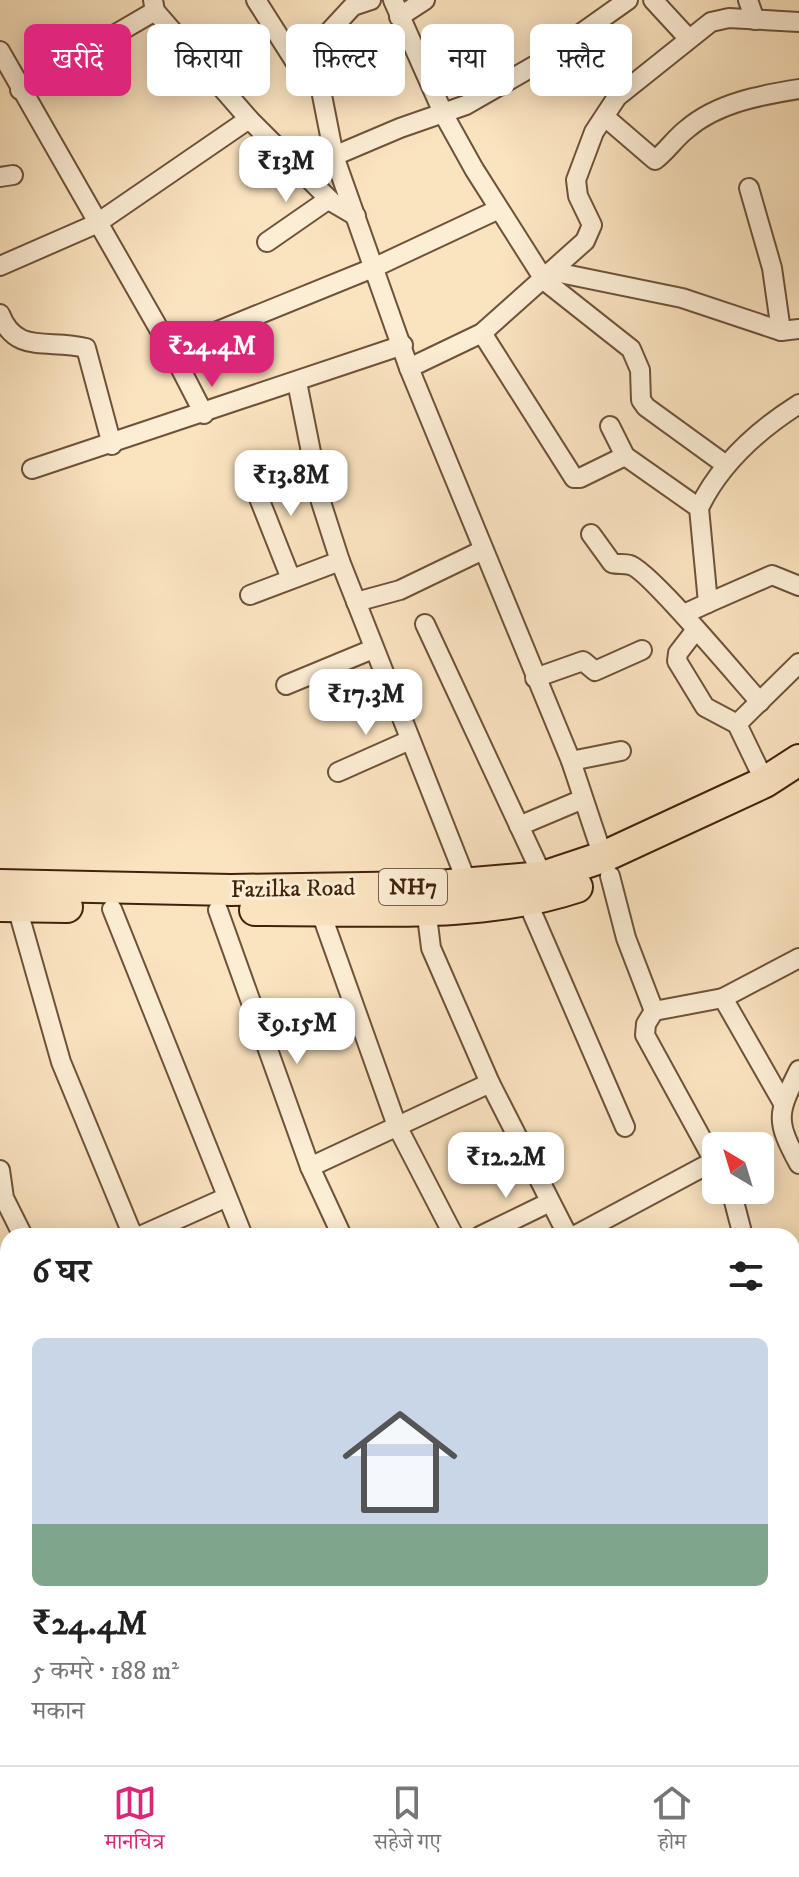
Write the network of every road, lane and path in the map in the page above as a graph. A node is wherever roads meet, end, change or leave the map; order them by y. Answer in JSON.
{"nodes":[{"id":1,"x":256,"y":0,"type":"edge"},
{"id":2,"x":371,"y":0,"type":"edge"},
{"id":3,"x":425,"y":0,"type":"edge"},
{"id":4,"x":628,"y":0,"type":"edge"},
{"id":5,"x":653,"y":0,"type":"edge"},
{"id":6,"x":748,"y":0,"type":"edge"},
{"id":7,"x":154,"y":6,"type":"edge"},
{"id":8,"x":396,"y":8,"type":"edge"},
{"id":9,"x":755,"y":20,"type":"junction"},
{"id":10,"x":334,"y":24,"type":"edge"},
{"id":11,"x":799,"y":24,"type":"edge"},
{"id":12,"x":688,"y":38,"type":"junction"},
{"id":13,"x":286,"y":47,"type":"edge"},
{"id":14,"x":0,"y":51,"type":"edge"},
{"id":15,"x":799,"y":89,"type":"edge"},
{"id":16,"x":20,"y":90,"type":"junction"},
{"id":17,"x":322,"y":96,"type":"edge"},
{"id":18,"x":444,"y":115,"type":"junction"},
{"id":19,"x":605,"y":117,"type":"junction"},
{"id":20,"x":249,"y":119,"type":"junction"},
{"id":21,"x":334,"y":156,"type":"junction"},
{"id":22,"x":749,"y":188,"type":"dead end"},
{"id":23,"x":329,"y":199,"type":"junction"},
{"id":24,"x":499,"y":209,"type":"junction"},
{"id":25,"x":356,"y":216,"type":"junction"},
{"id":26,"x":96,"y":224,"type":"junction"},
{"id":27,"x":267,"y":242,"type":"dead end"},
{"id":28,"x":0,"y":266,"type":"edge"},
{"id":29,"x":373,"y":268,"type":"junction"},
{"id":30,"x":550,"y":276,"type":"junction"},
{"id":31,"x":0,"y":314,"type":"edge"},
{"id":32,"x":790,"y":330,"type":"edge"},
{"id":33,"x":482,"y":333,"type":"junction"},
{"id":34,"x":403,"y":345,"type":"junction"},
{"id":35,"x":171,"y":350,"type":"junction"},
{"id":36,"x":409,"y":368,"type":"junction"},
{"id":37,"x":297,"y":382,"type":"junction"},
{"id":38,"x":799,"y":404,"type":"edge"},
{"id":39,"x":204,"y":414,"type":"junction"},
{"id":40,"x":610,"y":426,"type":"dead end"},
{"id":41,"x":112,"y":445,"type":"junction"},
{"id":42,"x":625,"y":456,"type":"junction"},
{"id":43,"x":726,"y":465,"type":"junction"},
{"id":44,"x":32,"y":469,"type":"dead end"},
{"id":45,"x":249,"y":473,"type":"dead end"},
{"id":46,"x":699,"y":508,"type":"junction"},
{"id":47,"x":591,"y":534,"type":"dead end"},
{"id":48,"x":483,"y":550,"type":"junction"},
{"id":49,"x":340,"y":561,"type":"junction"},
{"id":50,"x":291,"y":579,"type":"junction"},
{"id":51,"x":799,"y":586,"type":"edge"},
{"id":52,"x":250,"y":595,"type":"dead end"},
{"id":53,"x":356,"y":602,"type":"junction"},
{"id":54,"x":708,"y":603,"type":"junction"},
{"id":55,"x":684,"y":614,"type":"junction"},
{"id":56,"x":425,"y":624,"type":"dead end"},
{"id":57,"x":695,"y":631,"type":"junction"},
{"id":58,"x":373,"y":649,"type":"junction"},
{"id":59,"x":642,"y":650,"type":"dead end"},
{"id":60,"x":799,"y":663,"type":"edge"},
{"id":61,"x":535,"y":678,"type":"junction"},
{"id":62,"x":286,"y":685,"type":"dead end"},
{"id":63,"x":760,"y":702,"type":"junction"},
{"id":64,"x":737,"y":724,"type":"junction"},
{"id":65,"x":410,"y":740,"type":"junction"},
{"id":66,"x":621,"y":751,"type":"dead end"},
{"id":67,"x":799,"y":760,"type":"edge"},
{"id":68,"x":571,"y":761,"type":"junction"},
{"id":69,"x":338,"y":772,"type":"dead end"},
{"id":70,"x":765,"y":782,"type":"junction"},
{"id":71,"x":799,"y":783,"type":"edge"},
{"id":72,"x":583,"y":799,"type":"junction"},
{"id":73,"x":519,"y":826,"type":"junction"},
{"id":74,"x":607,"y":866,"type":"junction"},
{"id":75,"x":468,"y":885,"type":"junction"},
{"id":76,"x":535,"y":889,"type":"junction"},
{"id":77,"x":6,"y":899,"type":"edge"},
{"id":78,"x":426,"y":908,"type":"junction"},
{"id":79,"x":112,"y":909,"type":"junction"},
{"id":80,"x":218,"y":910,"type":"junction"},
{"id":81,"x":320,"y":910,"type":"junction"},
{"id":82,"x":799,"y":958,"type":"edge"},
{"id":83,"x":723,"y":998,"type":"junction"},
{"id":84,"x":654,"y":1011,"type":"junction"},
{"id":85,"x":799,"y":1070,"type":"edge"},
{"id":86,"x":490,"y":1083,"type":"junction"},
{"id":87,"x":783,"y":1103,"type":"junction"},
{"id":88,"x":397,"y":1126,"type":"junction"},
{"id":89,"x":625,"y":1127,"type":"dead end"},
{"id":90,"x":702,"y":1139,"type":"edge"},
{"id":91,"x":799,"y":1164,"type":"edge"},
{"id":92,"x":310,"y":1167,"type":"junction"},
{"id":93,"x":0,"y":1170,"type":"edge"},
{"id":94,"x":702,"y":1170,"type":"edge"},
{"id":95,"x":2,"y":1198,"type":"edge"},
{"id":96,"x":225,"y":1198,"type":"junction"},
{"id":97,"x":550,"y":1202,"type":"junction"},
{"id":98,"x":735,"y":1204,"type":"edge"},
{"id":99,"x":19,"y":1228,"type":"edge"},
{"id":100,"x":130,"y":1228,"type":"edge"},
{"id":101,"x":158,"y":1228,"type":"edge"},
{"id":102,"x":239,"y":1228,"type":"edge"},
{"id":103,"x":338,"y":1228,"type":"edge"},
{"id":104,"x":450,"y":1228,"type":"edge"},
{"id":105,"x":496,"y":1228,"type":"edge"},
{"id":106,"x":566,"y":1228,"type":"edge"},
{"id":107,"x":587,"y":1228,"type":"edge"},
{"id":108,"x":741,"y":1228,"type":"edge"}],
"edges":[{"from":1,"to":13,"type":"street"},
{"from":2,"to":10,"type":"street"},
{"from":3,"to":8,"type":"street"},
{"from":4,"to":18,"type":"street"},
{"from":5,"to":12,"type":"street"},
{"from":6,"to":9,"type":"street"},
{"from":7,"to":16,"type":"street"},
{"from":7,"to":20,"type":"street"},
{"from":8,"to":18,"type":"street"},
{"from":9,"to":11,"type":"street"},
{"from":9,"to":12,"type":"street"},
{"from":12,"to":19,"type":"street"},
{"from":14,"to":16,"type":"street"},
{"from":15,"to":19,"type":"street"},
{"from":16,"to":26,"type":"street"},
{"from":17,"to":21,"type":"street"},
{"from":18,"to":21,"type":"street"},
{"from":18,"to":24,"type":"street"},
{"from":19,"to":30,"type":"street"},
{"from":20,"to":23,"type":"street"},
{"from":20,"to":26,"type":"street"},
{"from":21,"to":25,"type":"street"},
{"from":22,"to":32,"type":"street"},
{"from":23,"to":25,"type":"street"},
{"from":23,"to":27,"type":"street"},
{"from":24,"to":29,"type":"street"},
{"from":24,"to":30,"type":"street"},
{"from":25,"to":29,"type":"street"},
{"from":26,"to":28,"type":"street"},
{"from":26,"to":35,"type":"street"},
{"from":29,"to":34,"type":"street"},
{"from":29,"to":35,"type":"street"},
{"from":30,"to":32,"type":"street"},
{"from":30,"to":33,"type":"street"},
{"from":30,"to":43,"type":"street"},
{"from":31,"to":41,"type":"street"},
{"from":33,"to":36,"type":"street"},
{"from":33,"to":42,"type":"street"},
{"from":34,"to":36,"type":"street"},
{"from":34,"to":37,"type":"street"},
{"from":35,"to":39,"type":"street"},
{"from":36,"to":48,"type":"street"},
{"from":37,"to":39,"type":"street"},
{"from":37,"to":49,"type":"street"},
{"from":38,"to":43,"type":"street"},
{"from":39,"to":41,"type":"street"},
{"from":40,"to":42,"type":"street"},
{"from":41,"to":44,"type":"street"},
{"from":42,"to":46,"type":"street"},
{"from":43,"to":46,"type":"street"},
{"from":45,"to":50,"type":"street"},
{"from":46,"to":54,"type":"street"},
{"from":47,"to":55,"type":"street"},
{"from":48,"to":53,"type":"street"},
{"from":48,"to":61,"type":"street"},
{"from":49,"to":50,"type":"street"},
{"from":49,"to":53,"type":"street"},
{"from":50,"to":52,"type":"street"},
{"from":51,"to":54,"type":"street"},
{"from":53,"to":58,"type":"street"},
{"from":54,"to":55,"type":"street"},
{"from":55,"to":57,"type":"street"},
{"from":56,"to":73,"type":"street"},
{"from":57,"to":63,"type":"street"},
{"from":57,"to":64,"type":"street"},
{"from":58,"to":62,"type":"street"},
{"from":58,"to":65,"type":"street"},
{"from":59,"to":61,"type":"street"},
{"from":60,"to":63,"type":"street"},
{"from":61,"to":68,"type":"street"},
{"from":63,"to":64,"type":"street"},
{"from":64,"to":70,"type":"street"},
{"from":65,"to":69,"type":"street"},
{"from":65,"to":75,"type":"street"},
{"from":66,"to":68,"type":"street"},
{"from":67,"to":70,"type":"highway","name":"Fazilka Road","number":"NH7"},
{"from":68,"to":72,"type":"street"},
{"from":70,"to":74,"type":"highway","name":"Fazilka Road","number":"NH7"},
{"from":71,"to":74,"type":"highway","name":"Fazilka Road","number":"NH7"},
{"from":72,"to":73,"type":"street"},
{"from":72,"to":74,"type":"street"},
{"from":73,"to":76,"type":"street"},
{"from":74,"to":76,"type":"highway","name":"Fazilka Road","number":"NH7"},
{"from":74,"to":84,"type":"street"},
{"from":75,"to":76,"type":"highway","name":"Fazilka Road","number":"NH7"},
{"from":75,"to":77,"type":"highway","name":"Fazilka Road","number":"NH7"},
{"from":76,"to":78,"type":"highway","name":"Fazilka Road","number":"NH7"},
{"from":76,"to":89,"type":"street"},
{"from":77,"to":79,"type":"highway","name":"Fazilka Road","number":"NH7"},
{"from":77,"to":100,"type":"street"},
{"from":78,"to":81,"type":"highway","name":"Fazilka Road","number":"NH7"},
{"from":78,"to":86,"type":"street"},
{"from":79,"to":80,"type":"highway","name":"Fazilka Road","number":"NH7"},
{"from":79,"to":96,"type":"street"},
{"from":80,"to":81,"type":"highway","name":"Fazilka Road","number":"NH7"},
{"from":80,"to":92,"type":"street"},
{"from":81,"to":88,"type":"street"},
{"from":82,"to":83,"type":"street"},
{"from":83,"to":84,"type":"street"},
{"from":83,"to":87,"type":"street"},
{"from":84,"to":90,"type":"street"},
{"from":85,"to":87,"type":"street"},
{"from":86,"to":88,"type":"street"},
{"from":86,"to":97,"type":"street"},
{"from":87,"to":91,"type":"street"},
{"from":88,"to":92,"type":"street"},
{"from":88,"to":104,"type":"street"},
{"from":92,"to":103,"type":"street"},
{"from":93,"to":95,"type":"street"},
{"from":94,"to":107,"type":"street"},
{"from":95,"to":99,"type":"street"},
{"from":96,"to":101,"type":"street"},
{"from":96,"to":102,"type":"street"},
{"from":97,"to":105,"type":"street"},
{"from":97,"to":106,"type":"street"},
{"from":98,"to":108,"type":"street"}]}
